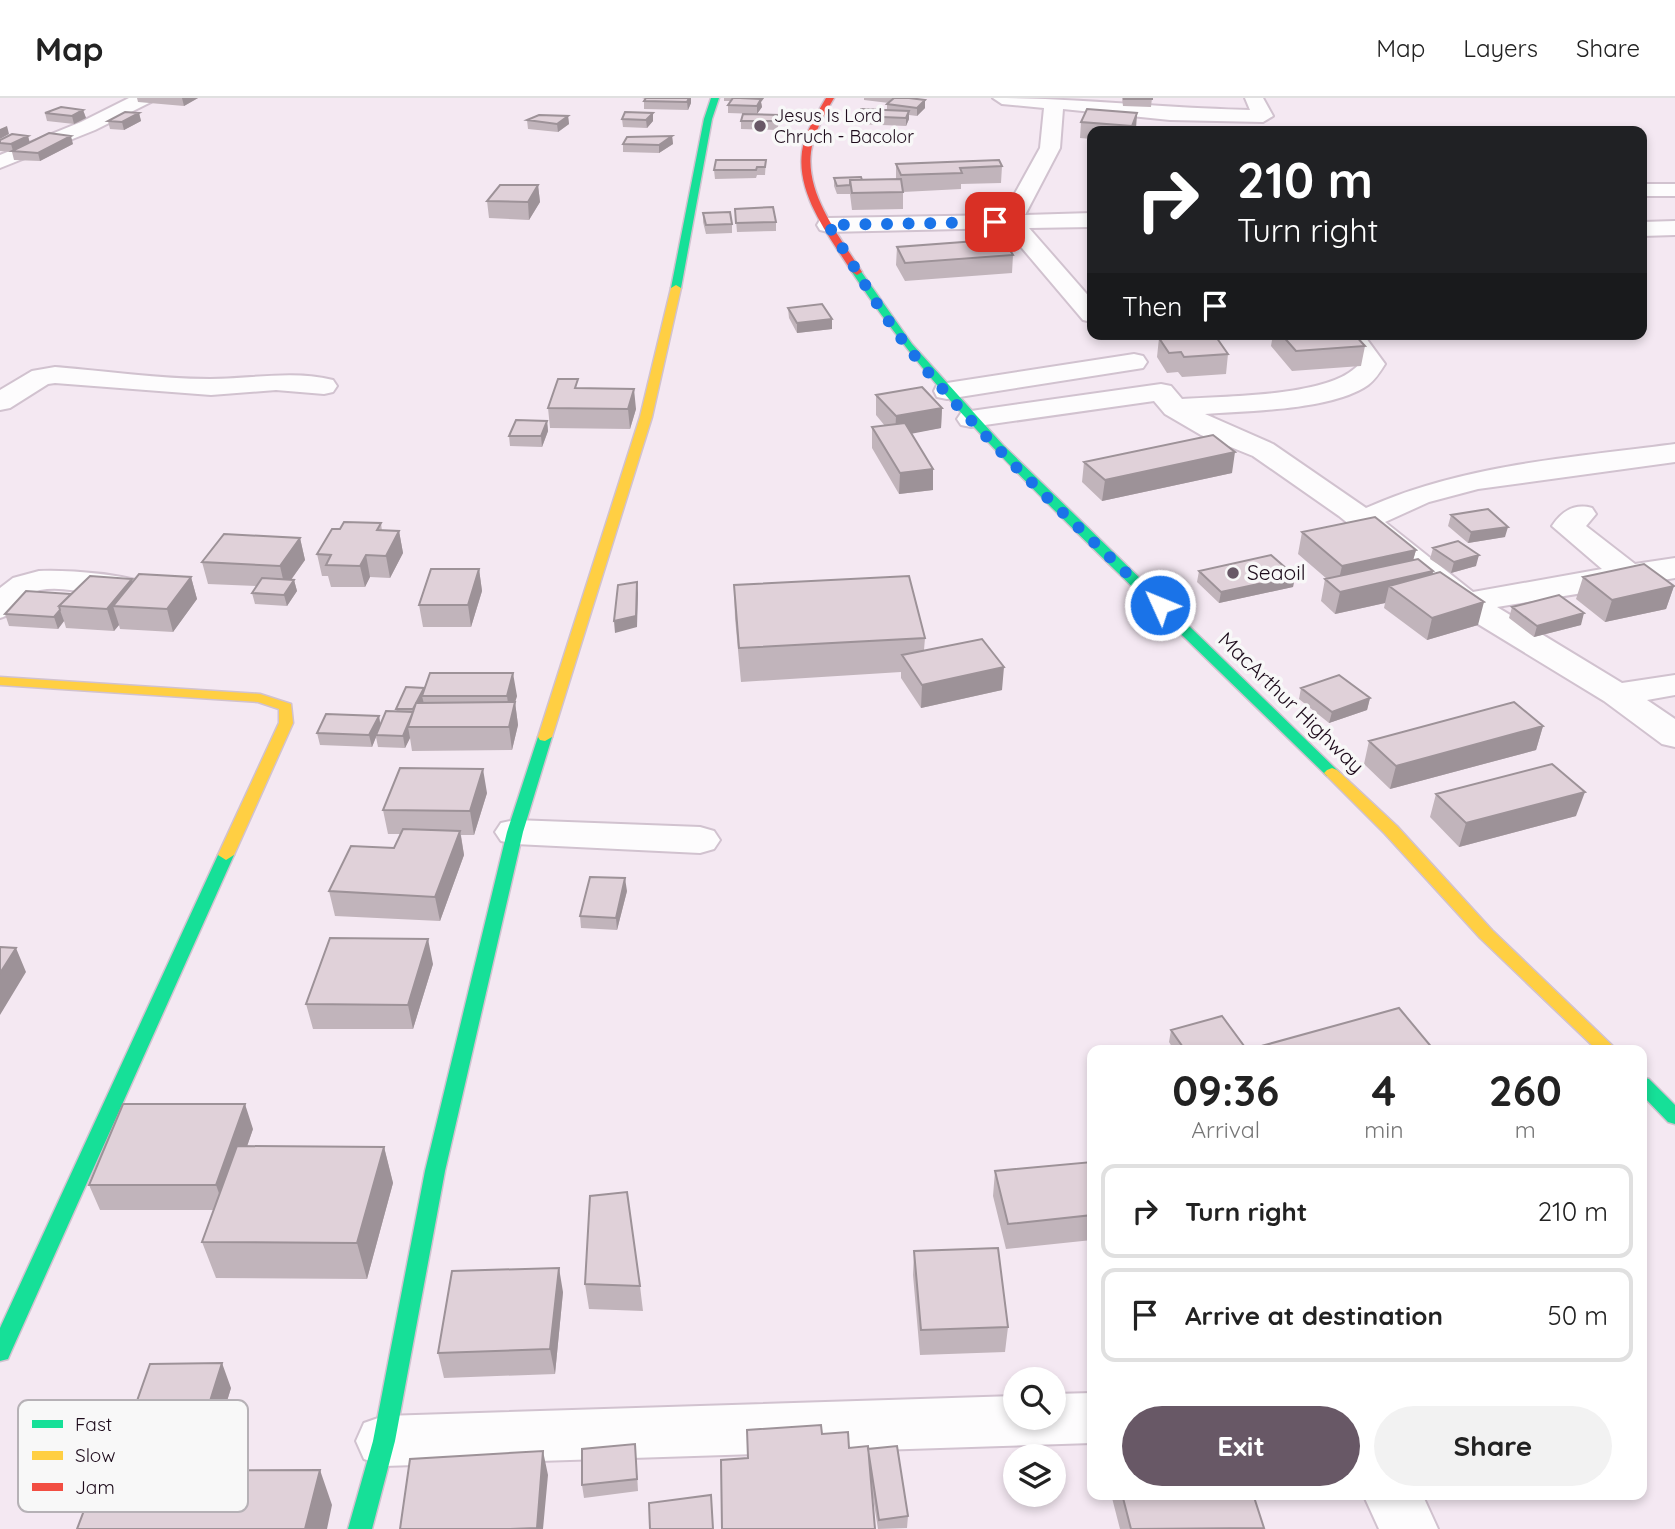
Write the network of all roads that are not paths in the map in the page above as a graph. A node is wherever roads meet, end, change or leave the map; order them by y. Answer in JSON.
{"nodes":[{"id":1,"x":144,"y":98,"type":"edge"},
{"id":2,"x":715,"y":98,"type":"edge"},
{"id":3,"x":830,"y":98,"type":"edge"},
{"id":4,"x":1002,"y":98,"type":"edge"},
{"id":5,"x":1254,"y":98,"type":"edge"},
{"id":6,"x":1054,"y":101,"type":"edge"},
{"id":7,"x":0,"y":162,"type":"edge"},
{"id":8,"x":1647,"y":190,"type":"edge"},
{"id":9,"x":1675,"y":190,"type":"edge"},
{"id":10,"x":1087,"y":220,"type":"edge"},
{"id":11,"x":1012,"y":221,"type":"junction"},
{"id":12,"x":828,"y":225,"type":"junction"},
{"id":13,"x":1675,"y":228,"type":"edge"},
{"id":14,"x":1647,"y":229,"type":"edge"},
{"id":15,"x":1087,"y":309,"type":"edge"},
{"id":16,"x":1355,"y":340,"type":"edge"},
{"id":17,"x":324,"y":386,"type":"dead end"},
{"id":18,"x":947,"y":391,"type":"junction"},
{"id":19,"x":1168,"y":400,"type":"junction"},
{"id":20,"x":0,"y":402,"type":"edge"},
{"id":21,"x":971,"y":419,"type":"junction"},
{"id":22,"x":1675,"y":453,"type":"edge"},
{"id":23,"x":1581,"y":514,"type":"dead end"},
{"id":24,"x":1363,"y":521,"type":"junction"},
{"id":25,"x":1675,"y":568,"type":"edge"},
{"id":26,"x":1628,"y":574,"type":"junction"},
{"id":27,"x":146,"y":590,"type":"edge"},
{"id":28,"x":1467,"y":603,"type":"junction"},
{"id":29,"x":0,"y":608,"type":"edge"},
{"id":30,"x":0,"y":681,"type":"edge"},
{"id":31,"x":1675,"y":685,"type":"edge"},
{"id":32,"x":1616,"y":694,"type":"junction"},
{"id":33,"x":1675,"y":736,"type":"edge"},
{"id":34,"x":515,"y":832,"type":"junction"},
{"id":35,"x":700,"y":840,"type":"dead end"},
{"id":36,"x":1603,"y":1045,"type":"edge"},
{"id":37,"x":1647,"y":1089,"type":"edge"},
{"id":38,"x":1675,"y":1117,"type":"edge"},
{"id":39,"x":0,"y":1352,"type":"edge"},
{"id":40,"x":1087,"y":1419,"type":"edge"},
{"id":41,"x":384,"y":1441,"type":"junction"},
{"id":42,"x":1394,"y":1500,"type":"edge"},
{"id":43,"x":360,"y":1529,"type":"edge"},
{"id":44,"x":1409,"y":1529,"type":"edge"}],
"edges":[{"from":1,"to":7,"type":"street"},
{"from":2,"to":34,"type":"street"},
{"from":3,"to":12,"type":"street","name":"MacArthur Highway"},
{"from":4,"to":6,"type":"street"},
{"from":5,"to":6,"type":"street"},
{"from":6,"to":11,"type":"street"},
{"from":8,"to":9,"type":"street"},
{"from":10,"to":11,"type":"street"},
{"from":11,"to":12,"type":"street"},
{"from":11,"to":15,"type":"street"},
{"from":12,"to":18,"type":"street","name":"MacArthur Highway"},
{"from":13,"to":14,"type":"street"},
{"from":16,"to":19,"type":"street"},
{"from":17,"to":20,"type":"street"},
{"from":18,"to":19,"type":"street"},
{"from":18,"to":21,"type":"street","name":"MacArthur Highway"},
{"from":19,"to":21,"type":"street"},
{"from":19,"to":24,"type":"street"},
{"from":21,"to":36,"type":"street","name":"MacArthur Highway"},
{"from":22,"to":24,"type":"street"},
{"from":23,"to":26,"type":"street"},
{"from":24,"to":28,"type":"street"},
{"from":25,"to":26,"type":"street"},
{"from":26,"to":28,"type":"street"},
{"from":27,"to":29,"type":"street"},
{"from":28,"to":32,"type":"street"},
{"from":30,"to":39,"type":"street"},
{"from":31,"to":32,"type":"street"},
{"from":32,"to":33,"type":"street"},
{"from":34,"to":35,"type":"street"},
{"from":34,"to":41,"type":"street"},
{"from":37,"to":38,"type":"street"},
{"from":40,"to":41,"type":"street"},
{"from":41,"to":43,"type":"street"},
{"from":42,"to":44,"type":"street"}]}
